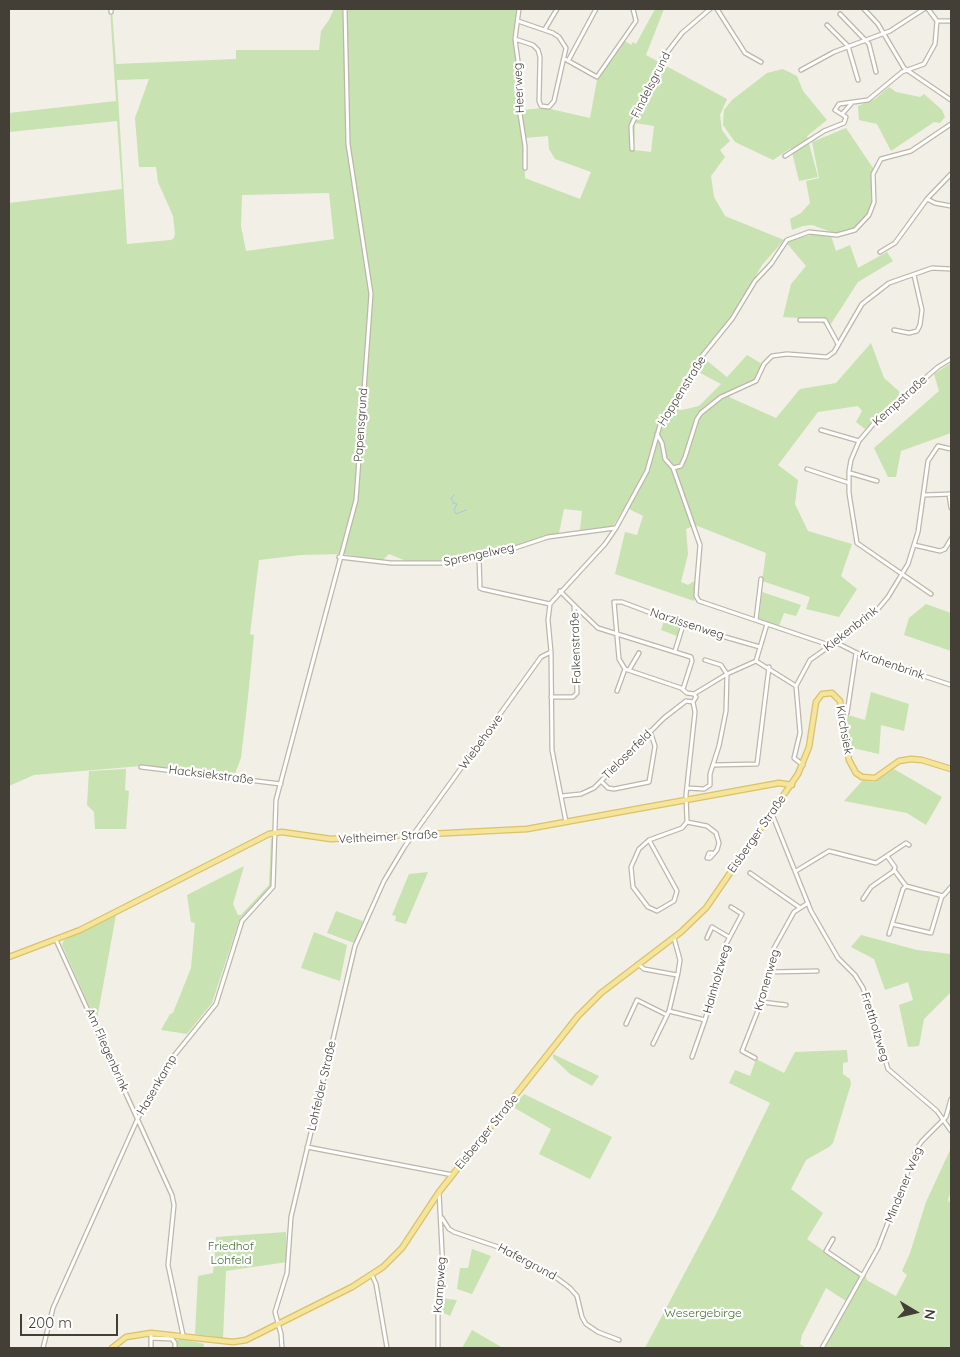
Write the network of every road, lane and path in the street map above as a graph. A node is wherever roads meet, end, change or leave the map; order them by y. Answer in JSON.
{"nodes":[{"id":1,"x":345,"y":9,"type":"edge"},
{"id":2,"x":519,"y":9,"type":"edge"},
{"id":3,"x":557,"y":9,"type":"edge"},
{"id":4,"x":596,"y":9,"type":"edge"},
{"id":5,"x":632,"y":9,"type":"edge"},
{"id":6,"x":710,"y":9,"type":"edge"},
{"id":7,"x":717,"y":9,"type":"edge"},
{"id":8,"x":864,"y":9,"type":"edge"},
{"id":9,"x":926,"y":9,"type":"edge"},
{"id":10,"x":840,"y":14,"type":"dead end"},
{"id":11,"x":518,"y":21,"type":"junction"},
{"id":12,"x":937,"y":21,"type":"junction"},
{"id":13,"x":951,"y":21,"type":"edge"},
{"id":14,"x":827,"y":25,"type":"dead end"},
{"id":15,"x":545,"y":29,"type":"junction"},
{"id":16,"x":884,"y":34,"type":"junction"},
{"id":17,"x":515,"y":39,"type":"junction"},
{"id":18,"x":866,"y":40,"type":"junction"},
{"id":19,"x":848,"y":46,"type":"junction"},
{"id":20,"x":566,"y":48,"type":"junction"},
{"id":21,"x":572,"y":51,"type":"junction"},
{"id":22,"x":566,"y":60,"type":"junction"},
{"id":23,"x":761,"y":62,"type":"dead end"},
{"id":24,"x":801,"y":70,"type":"dead end"},
{"id":25,"x":908,"y":70,"type":"junction"},
{"id":26,"x":876,"y":72,"type":"dead end"},
{"id":27,"x":858,"y":80,"type":"dead end"},
{"id":28,"x":951,"y":100,"type":"edge"},
{"id":29,"x":851,"y":104,"type":"junction"},
{"id":30,"x":843,"y":113,"type":"junction"},
{"id":31,"x":951,"y":124,"type":"edge"},
{"id":32,"x":632,"y":149,"type":"dead end"},
{"id":33,"x":785,"y":156,"type":"dead end"},
{"id":34,"x":525,"y":168,"type":"dead end"},
{"id":35,"x":951,"y":174,"type":"edge"},
{"id":36,"x":927,"y":199,"type":"junction"},
{"id":37,"x":951,"y":206,"type":"edge"},
{"id":38,"x":880,"y":252,"type":"dead end"},
{"id":39,"x":951,"y":269,"type":"edge"},
{"id":40,"x":914,"y":275,"type":"junction"},
{"id":41,"x":800,"y":320,"type":"dead end"},
{"id":42,"x":894,"y":330,"type":"dead end"},
{"id":43,"x":838,"y":345,"type":"junction"},
{"id":44,"x":951,"y":358,"type":"edge"},
{"id":45,"x":820,"y":430,"type":"dead end"},
{"id":46,"x":656,"y":434,"type":"junction"},
{"id":47,"x":859,"y":441,"type":"junction"},
{"id":48,"x":951,"y":449,"type":"edge"},
{"id":49,"x":673,"y":468,"type":"junction"},
{"id":50,"x":807,"y":469,"type":"dead end"},
{"id":51,"x":850,"y":473,"type":"junction"},
{"id":52,"x":876,"y":481,"type":"dead end"},
{"id":53,"x":849,"y":483,"type":"junction"},
{"id":54,"x":950,"y":494,"type":"edge"},
{"id":55,"x":924,"y":495,"type":"junction"},
{"id":56,"x":951,"y":508,"type":"edge"},
{"id":57,"x":616,"y":528,"type":"junction"},
{"id":58,"x":951,"y":539,"type":"edge"},
{"id":59,"x":914,"y":545,"type":"junction"},
{"id":60,"x":339,"y":557,"type":"junction"},
{"id":61,"x":479,"y":557,"type":"junction"},
{"id":62,"x":902,"y":575,"type":"junction"},
{"id":63,"x":761,"y":579,"type":"dead end"},
{"id":64,"x":560,"y":591,"type":"junction"},
{"id":65,"x":931,"y":594,"type":"dead end"},
{"id":66,"x":550,"y":604,"type":"junction"},
{"id":67,"x":574,"y":605,"type":"junction"},
{"id":68,"x":756,"y":620,"type":"junction"},
{"id":69,"x":767,"y":624,"type":"junction"},
{"id":70,"x":683,"y":625,"type":"junction"},
{"id":71,"x":616,"y":633,"type":"junction"},
{"id":72,"x":834,"y":642,"type":"junction"},
{"id":73,"x":830,"y":645,"type":"junction"},
{"id":74,"x":760,"y":647,"type":"junction"},
{"id":75,"x":675,"y":650,"type":"junction"},
{"id":76,"x":551,"y":652,"type":"junction"},
{"id":77,"x":639,"y":653,"type":"dead end"},
{"id":78,"x":856,"y":654,"type":"junction"},
{"id":79,"x":705,"y":660,"type":"dead end"},
{"id":80,"x":756,"y":661,"type":"junction"},
{"id":81,"x":769,"y":667,"type":"junction"},
{"id":82,"x":627,"y":670,"type":"junction"},
{"id":83,"x":727,"y":674,"type":"junction"},
{"id":84,"x":951,"y":685,"type":"edge"},
{"id":85,"x":796,"y":686,"type":"junction"},
{"id":86,"x":683,"y":690,"type":"junction"},
{"id":87,"x":617,"y":691,"type":"dead end"},
{"id":88,"x":687,"y":694,"type":"junction"},
{"id":89,"x":694,"y":694,"type":"junction"},
{"id":90,"x":551,"y":697,"type":"junction"},
{"id":91,"x":686,"y":701,"type":"junction"},
{"id":92,"x":693,"y":702,"type":"junction"},
{"id":93,"x":842,"y":714,"type":"junction"},
{"id":94,"x":650,"y":731,"type":"junction"},
{"id":95,"x":714,"y":765,"type":"junction"},
{"id":96,"x":803,"y":765,"type":"junction"},
{"id":97,"x":141,"y":767,"type":"dead end"},
{"id":98,"x":951,"y":769,"type":"edge"},
{"id":99,"x":601,"y":781,"type":"junction"},
{"id":100,"x":281,"y":784,"type":"junction"},
{"id":101,"x":792,"y":785,"type":"junction"},
{"id":102,"x":687,"y":788,"type":"junction"},
{"id":103,"x":562,"y":796,"type":"junction"},
{"id":104,"x":686,"y":800,"type":"junction"},
{"id":105,"x":772,"y":814,"type":"junction"},
{"id":106,"x":566,"y":822,"type":"junction"},
{"id":107,"x":687,"y":822,"type":"junction"},
{"id":108,"x":274,"y":832,"type":"junction"},
{"id":109,"x":414,"y":836,"type":"junction"},
{"id":110,"x":649,"y":840,"type":"junction"},
{"id":111,"x":909,"y":845,"type":"dead end"},
{"id":112,"x":712,"y":853,"type":"dead end"},
{"id":113,"x":887,"y":856,"type":"junction"},
{"id":114,"x":894,"y":870,"type":"junction"},
{"id":115,"x":796,"y":871,"type":"junction"},
{"id":116,"x":750,"y":873,"type":"dead end"},
{"id":117,"x":906,"y":886,"type":"junction"},
{"id":118,"x":951,"y":887,"type":"edge"},
{"id":119,"x":942,"y":896,"type":"junction"},
{"id":120,"x":863,"y":899,"type":"dead end"},
{"id":121,"x":808,"y":903,"type":"junction"},
{"id":122,"x":731,"y":907,"type":"dead end"},
{"id":123,"x":799,"y":907,"type":"junction"},
{"id":124,"x":892,"y":924,"type":"junction"},
{"id":125,"x":889,"y":934,"type":"dead end"},
{"id":126,"x":673,"y":937,"type":"junction"},
{"id":127,"x":729,"y":937,"type":"junction"},
{"id":128,"x":707,"y":938,"type":"dead end"},
{"id":129,"x":56,"y":940,"type":"junction"},
{"id":130,"x":9,"y":957,"type":"edge"},
{"id":131,"x":638,"y":964,"type":"junction"},
{"id":132,"x":818,"y":971,"type":"dead end"},
{"id":133,"x":769,"y":972,"type":"junction"},
{"id":134,"x":677,"y":975,"type":"junction"},
{"id":135,"x":762,"y":1002,"type":"junction"},
{"id":136,"x":786,"y":1005,"type":"dead end"},
{"id":137,"x":668,"y":1013,"type":"junction"},
{"id":138,"x":705,"y":1020,"type":"junction"},
{"id":139,"x":626,"y":1024,"type":"dead end"},
{"id":140,"x":654,"y":1044,"type":"dead end"},
{"id":141,"x":692,"y":1057,"type":"dead end"},
{"id":142,"x":755,"y":1058,"type":"dead end"},
{"id":143,"x":951,"y":1099,"type":"edge"},
{"id":144,"x":138,"y":1118,"type":"junction"},
{"id":145,"x":944,"y":1119,"type":"junction"},
{"id":146,"x":951,"y":1131,"type":"edge"},
{"id":147,"x":307,"y":1147,"type":"junction"},
{"id":148,"x":453,"y":1175,"type":"junction"},
{"id":149,"x":439,"y":1192,"type":"junction"},
{"id":150,"x":442,"y":1218,"type":"junction"},
{"id":151,"x":833,"y":1239,"type":"dead end"},
{"id":152,"x":372,"y":1275,"type":"junction"},
{"id":153,"x":863,"y":1276,"type":"junction"},
{"id":154,"x":279,"y":1326,"type":"junction"},
{"id":155,"x":184,"y":1335,"type":"junction"},
{"id":156,"x":151,"y":1336,"type":"junction"},
{"id":157,"x":619,"y":1340,"type":"dead end"},
{"id":158,"x":43,"y":1348,"type":"edge"},
{"id":159,"x":112,"y":1348,"type":"edge"},
{"id":160,"x":151,"y":1348,"type":"edge"},
{"id":161,"x":175,"y":1348,"type":"edge"},
{"id":162,"x":282,"y":1348,"type":"edge"},
{"id":163,"x":387,"y":1348,"type":"edge"},
{"id":164,"x":438,"y":1348,"type":"edge"},
{"id":165,"x":822,"y":1348,"type":"edge"}],
"edges":[{"from":1,"to":60,"type":"street","name":"Papensgrund"},
{"from":2,"to":11,"type":"street","name":"Heerweg"},
{"from":3,"to":15,"type":"street"},
{"from":4,"to":21,"type":"street"},
{"from":5,"to":22,"type":"street"},
{"from":6,"to":32,"type":"street","name":"Findelsgrund"},
{"from":7,"to":23,"type":"street"},
{"from":8,"to":16,"type":"street"},
{"from":9,"to":12,"type":"street"},
{"from":9,"to":16,"type":"street"},
{"from":10,"to":18,"type":"street"},
{"from":11,"to":15,"type":"street"},
{"from":11,"to":17,"type":"street","name":"Heerweg"},
{"from":12,"to":13,"type":"street"},
{"from":12,"to":25,"type":"street"},
{"from":14,"to":19,"type":"street"},
{"from":15,"to":20,"type":"street"},
{"from":16,"to":18,"type":"street"},
{"from":16,"to":25,"type":"street"},
{"from":17,"to":22,"type":"street"},
{"from":17,"to":34,"type":"street","name":"Heerweg"},
{"from":18,"to":19,"type":"street"},
{"from":18,"to":26,"type":"street"},
{"from":19,"to":24,"type":"street"},
{"from":19,"to":27,"type":"street"},
{"from":20,"to":21,"type":"street"},
{"from":20,"to":22,"type":"street"},
{"from":21,"to":22,"type":"street"},
{"from":25,"to":28,"type":"street"},
{"from":25,"to":29,"type":"street"},
{"from":29,"to":30,"type":"street"},
{"from":29,"to":30,"type":"street"},
{"from":30,"to":33,"type":"street"},
{"from":31,"to":46,"type":"street","name":"Hoppenstraße"},
{"from":35,"to":36,"type":"street"},
{"from":36,"to":37,"type":"street"},
{"from":36,"to":38,"type":"street"},
{"from":39,"to":40,"type":"street"},
{"from":40,"to":42,"type":"street"},
{"from":40,"to":43,"type":"street"},
{"from":41,"to":43,"type":"street"},
{"from":43,"to":49,"type":"street"},
{"from":44,"to":47,"type":"street","name":"Kempstraße"},
{"from":45,"to":47,"type":"street"},
{"from":46,"to":49,"type":"street"},
{"from":46,"to":57,"type":"street","name":"Hoppenstraße"},
{"from":47,"to":51,"type":"street","name":"Kempstraße"},
{"from":48,"to":55,"type":"street","name":"Kiekenbrink"},
{"from":49,"to":68,"type":"street"},
{"from":50,"to":53,"type":"street"},
{"from":51,"to":52,"type":"street"},
{"from":51,"to":53,"type":"street","name":"Kempstraße"},
{"from":53,"to":62,"type":"street","name":"Kempstraße"},
{"from":54,"to":55,"type":"street"},
{"from":54,"to":56,"type":"street"},
{"from":55,"to":59,"type":"street","name":"Kiekenbrink"},
{"from":57,"to":61,"type":"street","name":"Sprengelweg"},
{"from":57,"to":64,"type":"street","name":"Hoppenstraße"},
{"from":58,"to":59,"type":"street"},
{"from":59,"to":62,"type":"street","name":"Kiekenbrink"},
{"from":60,"to":61,"type":"street","name":"Sprengelweg"},
{"from":60,"to":100,"type":"street","name":"Papensgrund"},
{"from":61,"to":66,"type":"street"},
{"from":62,"to":65,"type":"street","name":"Kempstraße"},
{"from":62,"to":72,"type":"street","name":"Kiekenbrink"},
{"from":63,"to":68,"type":"street"},
{"from":64,"to":66,"type":"street","name":"Hoppenstraße"},
{"from":64,"to":67,"type":"street","name":"Falkenstraße"},
{"from":66,"to":76,"type":"street"},
{"from":67,"to":71,"type":"street","name":"Falkenstraße"},
{"from":67,"to":90,"type":"street","name":"Falkenstraße"},
{"from":68,"to":69,"type":"street"},
{"from":69,"to":73,"type":"street"},
{"from":69,"to":74,"type":"street"},
{"from":70,"to":71,"type":"street","name":"Narzissenweg"},
{"from":70,"to":74,"type":"street","name":"Narzissenweg"},
{"from":70,"to":75,"type":"street"},
{"from":71,"to":75,"type":"street"},
{"from":71,"to":82,"type":"street"},
{"from":72,"to":73,"type":"street","name":"Kiekenbrink"},
{"from":72,"to":78,"type":"street","name":"Krahenbrink"},
{"from":73,"to":85,"type":"street","name":"Kiekenbrink"},
{"from":74,"to":80,"type":"street"},
{"from":75,"to":86,"type":"street"},
{"from":76,"to":90,"type":"street"},
{"from":76,"to":109,"type":"street","name":"Wiebehowe"},
{"from":77,"to":82,"type":"street"},
{"from":78,"to":84,"type":"street","name":"Krahenbrink"},
{"from":78,"to":93,"type":"street"},
{"from":79,"to":83,"type":"street"},
{"from":80,"to":81,"type":"street"},
{"from":80,"to":83,"type":"street"},
{"from":81,"to":85,"type":"street"},
{"from":81,"to":95,"type":"street"},
{"from":82,"to":86,"type":"street"},
{"from":82,"to":87,"type":"street"},
{"from":83,"to":89,"type":"street"},
{"from":83,"to":95,"type":"street"},
{"from":85,"to":96,"type":"street"},
{"from":86,"to":88,"type":"street"},
{"from":88,"to":89,"type":"street"},
{"from":88,"to":91,"type":"street"},
{"from":89,"to":92,"type":"street"},
{"from":90,"to":103,"type":"street"},
{"from":91,"to":92,"type":"street"},
{"from":91,"to":94,"type":"street","name":"Tieloserfeld"},
{"from":92,"to":102,"type":"street"},
{"from":93,"to":96,"type":"main road","name":"Kirchsiek"},
{"from":93,"to":98,"type":"main road","name":"Kirchsiek"},
{"from":94,"to":99,"type":"street","name":"Tieloserfeld"},
{"from":94,"to":99,"type":"street"},
{"from":95,"to":102,"type":"street"},
{"from":96,"to":101,"type":"main road","name":"Kirchsiek"},
{"from":97,"to":100,"type":"street","name":"Hacksiekstraße"},
{"from":99,"to":103,"type":"street","name":"Tieloserfeld"},
{"from":100,"to":108,"type":"street","name":"Papensgrund"},
{"from":101,"to":104,"type":"main road","name":"Veltheimer Straße"},
{"from":101,"to":105,"type":"main road","name":"Eisberger Straße"},
{"from":102,"to":104,"type":"street"},
{"from":103,"to":106,"type":"street"},
{"from":104,"to":106,"type":"main road","name":"Veltheimer Straße"},
{"from":104,"to":107,"type":"street"},
{"from":105,"to":115,"type":"street","name":"Frettholzweg"},
{"from":105,"to":126,"type":"main road","name":"Eisberger Straße"},
{"from":106,"to":109,"type":"main road","name":"Veltheimer Straße"},
{"from":107,"to":110,"type":"street"},
{"from":107,"to":112,"type":"street"},
{"from":108,"to":109,"type":"main road","name":"Veltheimer Straße"},
{"from":108,"to":129,"type":"main road"},
{"from":108,"to":144,"type":"street","name":"Hasenkamp"},
{"from":109,"to":147,"type":"street","name":"Lohfelder Straße"},
{"from":110,"to":110,"type":"street"},
{"from":111,"to":113,"type":"street"},
{"from":113,"to":114,"type":"street"},
{"from":113,"to":115,"type":"street"},
{"from":114,"to":117,"type":"street"},
{"from":114,"to":120,"type":"street"},
{"from":115,"to":121,"type":"street","name":"Frettholzweg"},
{"from":116,"to":123,"type":"street"},
{"from":117,"to":119,"type":"street"},
{"from":117,"to":124,"type":"street"},
{"from":118,"to":119,"type":"street"},
{"from":119,"to":124,"type":"street"},
{"from":121,"to":123,"type":"street"},
{"from":121,"to":145,"type":"street","name":"Frettholzweg"},
{"from":122,"to":127,"type":"street","name":"Hainholzweg"},
{"from":123,"to":133,"type":"street","name":"Kronenweg"},
{"from":124,"to":125,"type":"street"},
{"from":126,"to":131,"type":"main road","name":"Eisberger Straße"},
{"from":126,"to":134,"type":"street"},
{"from":127,"to":128,"type":"street","name":"Hainholzweg"},
{"from":127,"to":138,"type":"street","name":"Hainholzweg"},
{"from":129,"to":130,"type":"main road"},
{"from":129,"to":144,"type":"street","name":"Am Fliegenbrink"},
{"from":131,"to":134,"type":"street"},
{"from":131,"to":148,"type":"main road","name":"Eisberger Straße"},
{"from":132,"to":133,"type":"street"},
{"from":133,"to":135,"type":"street","name":"Kronenweg"},
{"from":134,"to":137,"type":"street"},
{"from":135,"to":136,"type":"street"},
{"from":135,"to":142,"type":"street","name":"Kronenweg"},
{"from":137,"to":138,"type":"street","name":"Hainholzweg"},
{"from":137,"to":139,"type":"street","name":"Hainholzweg"},
{"from":137,"to":140,"type":"street"},
{"from":138,"to":141,"type":"street","name":"Hainholzweg"},
{"from":143,"to":145,"type":"street","name":"Mindener Weg"},
{"from":144,"to":155,"type":"street","name":"Am Fliegenbrink"},
{"from":144,"to":158,"type":"street","name":"Hasenkamp"},
{"from":145,"to":146,"type":"street","name":"Frettholzweg"},
{"from":145,"to":153,"type":"street","name":"Mindener Weg"},
{"from":147,"to":148,"type":"street"},
{"from":147,"to":154,"type":"street","name":"Lohfelder Straße"},
{"from":148,"to":149,"type":"main road","name":"Eisberger Straße"},
{"from":149,"to":150,"type":"street","name":"Kampweg"},
{"from":149,"to":152,"type":"main road","name":"Eisberger Straße"},
{"from":150,"to":157,"type":"street","name":"Hafergrund"},
{"from":150,"to":164,"type":"street","name":"Kampweg"},
{"from":151,"to":153,"type":"street"},
{"from":152,"to":154,"type":"main road","name":"Eisberger Straße"},
{"from":152,"to":163,"type":"street"},
{"from":153,"to":165,"type":"street","name":"Mindener Weg"},
{"from":154,"to":155,"type":"main road","name":"Eisberger Straße"},
{"from":154,"to":162,"type":"street","name":"Lohfelder Straße"},
{"from":155,"to":156,"type":"main road","name":"Eisberger Straße"},
{"from":156,"to":159,"type":"main road","name":"Eisberger Straße"},
{"from":156,"to":160,"type":"street"},
{"from":156,"to":161,"type":"street"}]}
